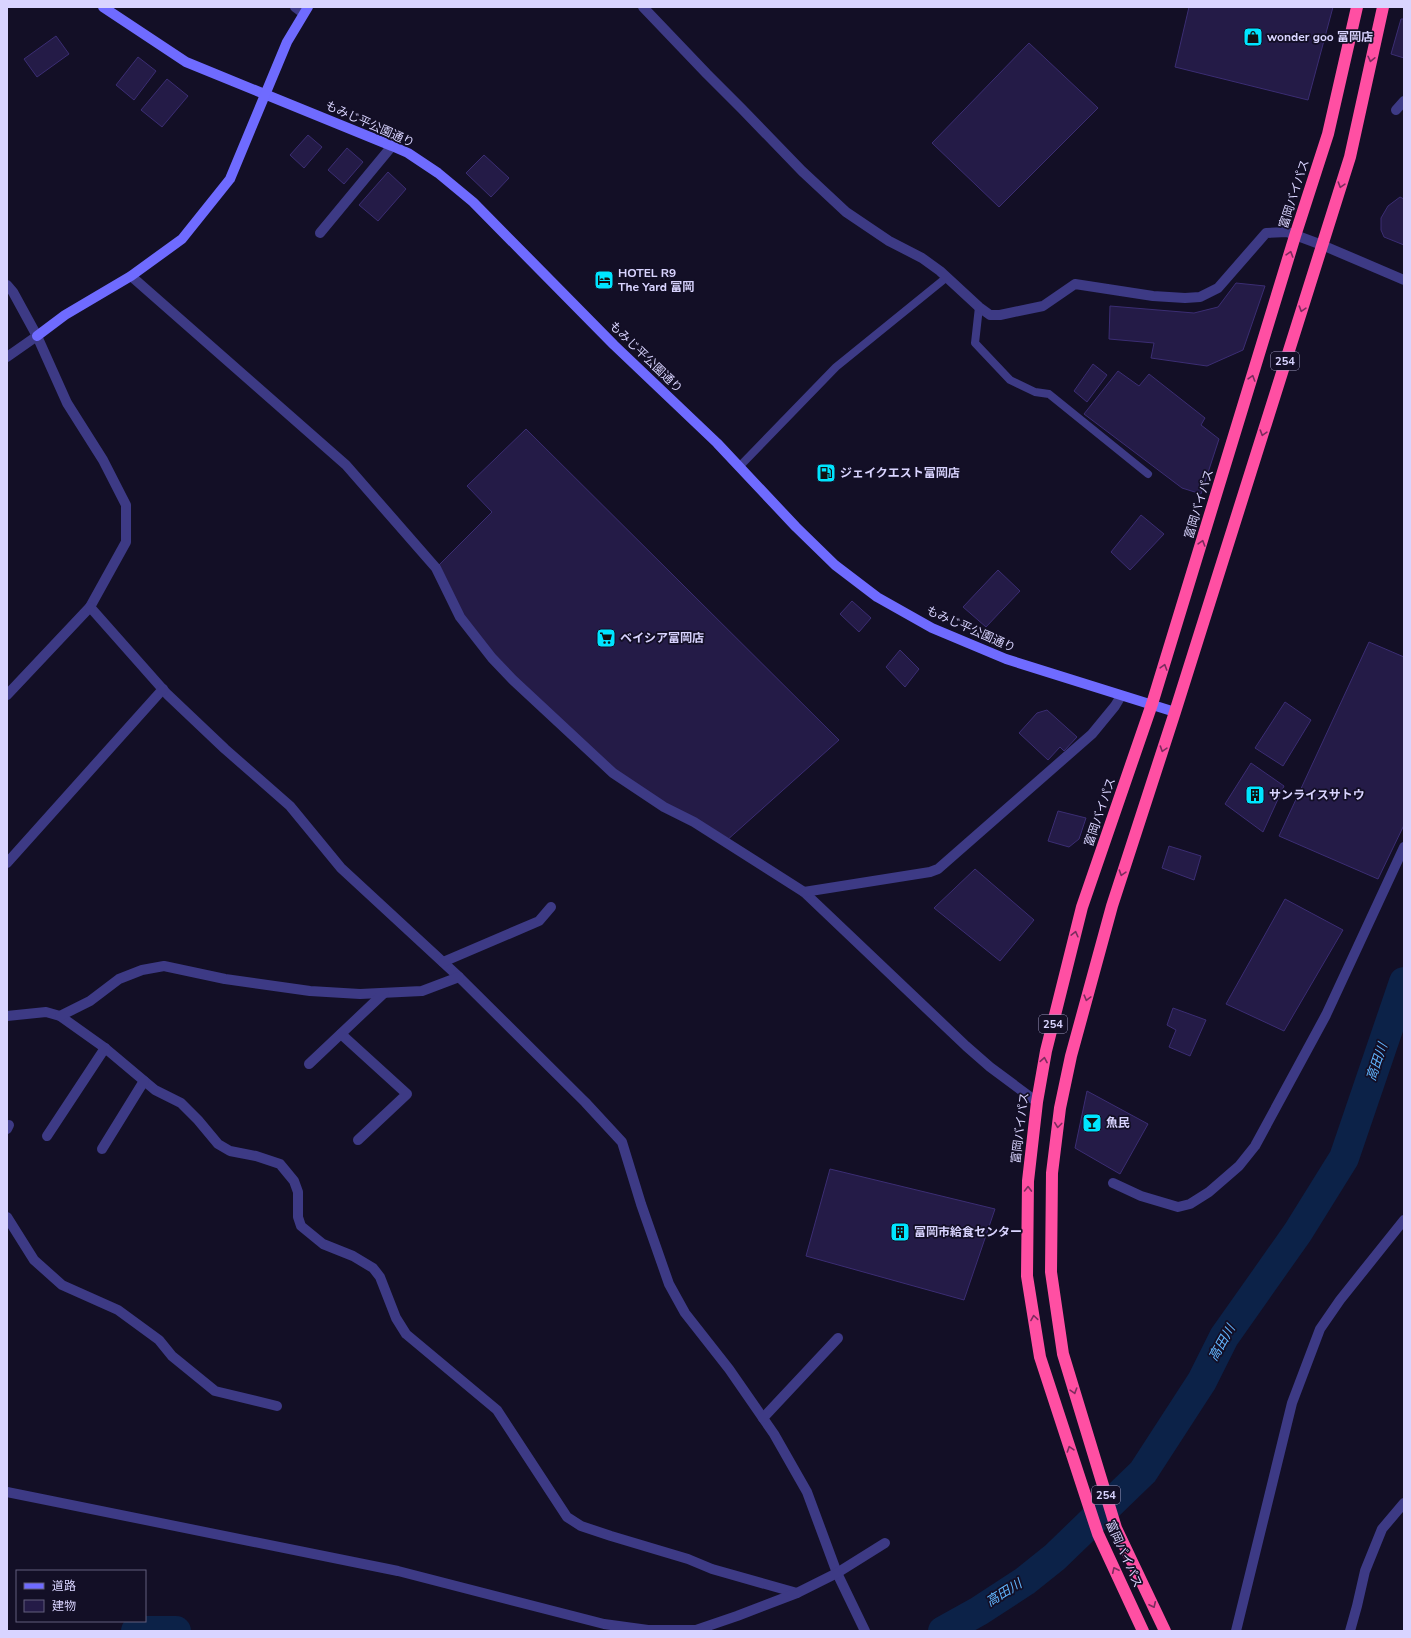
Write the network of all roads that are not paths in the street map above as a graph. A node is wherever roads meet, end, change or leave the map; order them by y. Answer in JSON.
{"nodes":[{"id":1,"x":103,"y":7,"type":"edge"},
{"id":2,"x":643,"y":7,"type":"edge"},
{"id":3,"x":1358,"y":7,"type":"edge"},
{"id":4,"x":1383,"y":7,"type":"edge"},
{"id":5,"x":302,"y":9,"type":"edge"},
{"id":6,"x":265,"y":95,"type":"junction"},
{"id":7,"x":1404,"y":101,"type":"edge"},
{"id":8,"x":1396,"y":110,"type":"dead end"},
{"id":9,"x":392,"y":146,"type":"junction"},
{"id":10,"x":320,"y":233,"type":"dead end"},
{"id":11,"x":1295,"y":236,"type":"junction"},
{"id":12,"x":1322,"y":245,"type":"junction"},
{"id":13,"x":131,"y":276,"type":"junction"},
{"id":14,"x":947,"y":277,"type":"junction"},
{"id":15,"x":1404,"y":280,"type":"edge"},
{"id":16,"x":7,"y":285,"type":"edge"},
{"id":17,"x":979,"y":307,"type":"junction"},
{"id":18,"x":37,"y":336,"type":"junction"},
{"id":19,"x":7,"y":357,"type":"edge"},
{"id":20,"x":739,"y":467,"type":"junction"},
{"id":21,"x":1148,"y":474,"type":"dead end"},
{"id":22,"x":90,"y":608,"type":"junction"},
{"id":23,"x":163,"y":689,"type":"junction"},
{"id":24,"x":7,"y":695,"type":"edge"},
{"id":25,"x":1121,"y":696,"type":"junction"},
{"id":26,"x":1152,"y":704,"type":"junction"},
{"id":27,"x":1175,"y":712,"type":"junction"},
{"id":28,"x":1404,"y":847,"type":"edge"},
{"id":29,"x":7,"y":863,"type":"edge"},
{"id":30,"x":804,"y":892,"type":"junction"},
{"id":31,"x":551,"y":907,"type":"dead end"},
{"id":32,"x":443,"y":962,"type":"junction"},
{"id":33,"x":460,"y":977,"type":"junction"},
{"id":34,"x":384,"y":993,"type":"junction"},
{"id":35,"x":7,"y":1016,"type":"edge"},
{"id":36,"x":60,"y":1016,"type":"junction"},
{"id":37,"x":341,"y":1034,"type":"junction"},
{"id":38,"x":105,"y":1048,"type":"junction"},
{"id":39,"x":309,"y":1064,"type":"dead end"},
{"id":40,"x":144,"y":1081,"type":"junction"},
{"id":41,"x":1037,"y":1102,"type":"junction"},
{"id":42,"x":47,"y":1136,"type":"dead end"},
{"id":43,"x":358,"y":1140,"type":"dead end"},
{"id":44,"x":102,"y":1149,"type":"dead end"},
{"id":45,"x":1113,"y":1183,"type":"dead end"},
{"id":46,"x":7,"y":1217,"type":"edge"},
{"id":47,"x":1404,"y":1220,"type":"edge"},
{"id":48,"x":838,"y":1338,"type":"dead end"},
{"id":49,"x":277,"y":1406,"type":"dead end"},
{"id":50,"x":763,"y":1418,"type":"junction"},
{"id":51,"x":7,"y":1492,"type":"edge"},
{"id":52,"x":1404,"y":1503,"type":"edge"},
{"id":53,"x":885,"y":1543,"type":"dead end"},
{"id":54,"x":837,"y":1573,"type":"junction"},
{"id":55,"x":797,"y":1593,"type":"junction"},
{"id":56,"x":864,"y":1631,"type":"edge"},
{"id":57,"x":1143,"y":1631,"type":"edge"},
{"id":58,"x":1165,"y":1631,"type":"edge"},
{"id":59,"x":1236,"y":1631,"type":"edge"},
{"id":60,"x":1350,"y":1631,"type":"edge"}],
"edges":[{"from":1,"to":6,"type":"street","name":"もみじ平公園通り"},
{"from":2,"to":14,"type":"street"},
{"from":3,"to":11,"type":"highway","name":"富岡バイパス","number":"254"},
{"from":4,"to":12,"type":"highway","name":"富岡バイパス","number":"254","one_way":true},
{"from":5,"to":6,"type":"street"},
{"from":6,"to":9,"type":"street","name":"もみじ平公園通り"},
{"from":6,"to":13,"type":"street"},
{"from":7,"to":8,"type":"street"},
{"from":9,"to":10,"type":"street"},
{"from":9,"to":20,"type":"street","name":"もみじ平公園通り"},
{"from":11,"to":12,"type":"street"},
{"from":11,"to":17,"type":"street"},
{"from":26,"to":11,"type":"highway","name":"富岡バイパス","number":"254","one_way":true},
{"from":12,"to":15,"type":"street"},
{"from":12,"to":27,"type":"highway","name":"富岡バイパス","number":"254","one_way":true},
{"from":13,"to":18,"type":"street"},
{"from":13,"to":30,"type":"street"},
{"from":14,"to":17,"type":"street"},
{"from":14,"to":20,"type":"lane"},
{"from":16,"to":18,"type":"street"},
{"from":17,"to":21,"type":"lane"},
{"from":18,"to":19,"type":"street"},
{"from":18,"to":22,"type":"street"},
{"from":20,"to":25,"type":"street","name":"もみじ平公園通り"},
{"from":22,"to":23,"type":"street"},
{"from":22,"to":24,"type":"street"},
{"from":23,"to":29,"type":"street"},
{"from":23,"to":32,"type":"street"},
{"from":25,"to":26,"type":"street","name":"もみじ平公園通り"},
{"from":25,"to":30,"type":"street"},
{"from":26,"to":27,"type":"street","name":"もみじ平公園通り"},
{"from":41,"to":26,"type":"highway","name":"富岡バイパス","number":"254","one_way":true},
{"from":27,"to":58,"type":"highway","name":"富岡バイパス","number":"254","one_way":true},
{"from":28,"to":45,"type":"street"},
{"from":30,"to":41,"type":"street"},
{"from":31,"to":32,"type":"street"},
{"from":32,"to":33,"type":"street"},
{"from":33,"to":34,"type":"street"},
{"from":33,"to":50,"type":"street"},
{"from":34,"to":36,"type":"street"},
{"from":34,"to":37,"type":"street"},
{"from":35,"to":36,"type":"street"},
{"from":36,"to":38,"type":"street"},
{"from":37,"to":39,"type":"street"},
{"from":37,"to":43,"type":"street"},
{"from":38,"to":40,"type":"street"},
{"from":38,"to":42,"type":"street"},
{"from":40,"to":44,"type":"street"},
{"from":40,"to":55,"type":"street"},
{"from":57,"to":41,"type":"highway","name":"富岡バイパス","number":"254","one_way":true},
{"from":46,"to":49,"type":"street"},
{"from":47,"to":59,"type":"street"},
{"from":48,"to":50,"type":"street"},
{"from":50,"to":54,"type":"street"},
{"from":51,"to":55,"type":"street"},
{"from":52,"to":60,"type":"street"},
{"from":53,"to":54,"type":"street"},
{"from":54,"to":55,"type":"street"},
{"from":54,"to":56,"type":"street"}]}
